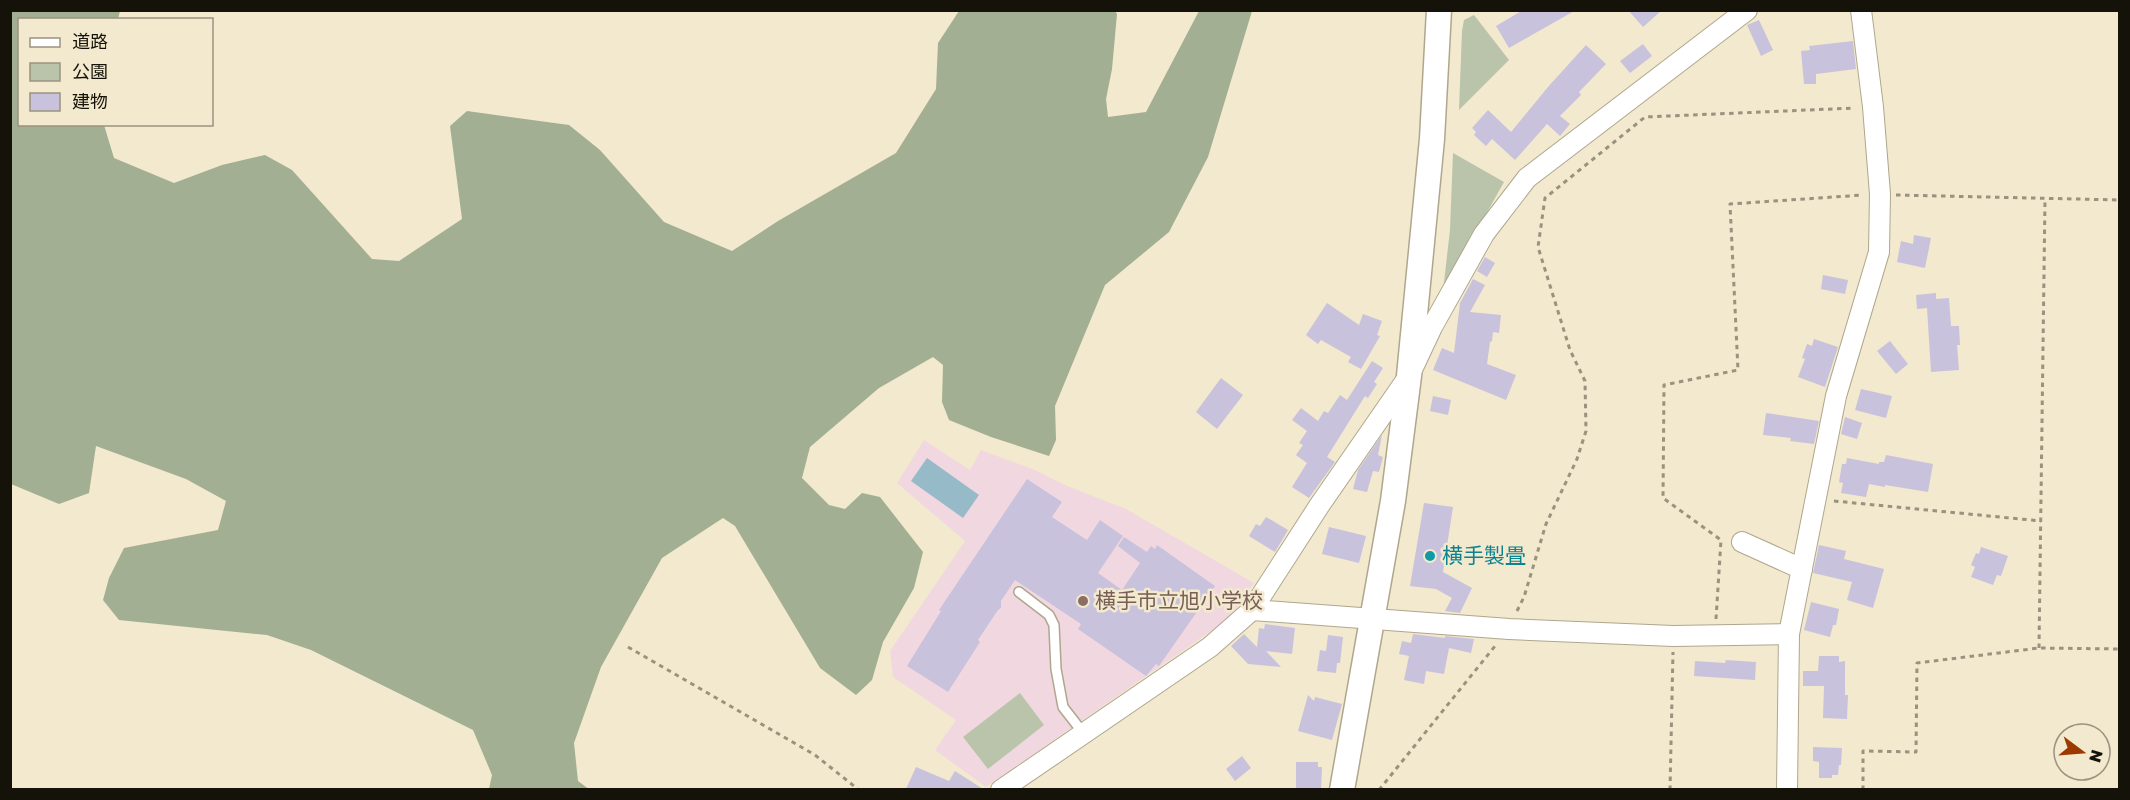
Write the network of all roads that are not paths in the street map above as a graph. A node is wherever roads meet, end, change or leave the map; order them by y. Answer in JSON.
{"nodes":[{"id":1,"x":1747,"y":10,"type":"edge"},
{"id":2,"x":1862,"y":10,"type":"edge"},
{"id":3,"x":1442,"y":12,"type":"edge"},
{"id":4,"x":1409,"y":376,"type":"junction"},
{"id":5,"x":1742,"y":542,"type":"dead end"},
{"id":6,"x":1802,"y":569,"type":"junction"},
{"id":7,"x":1019,"y":592,"type":"dead end"},
{"id":8,"x":1252,"y":610,"type":"junction"},
{"id":9,"x":1374,"y":619,"type":"junction"},
{"id":10,"x":1789,"y":634,"type":"junction"},
{"id":11,"x":1084,"y":734,"type":"junction"},
{"id":12,"x":1001,"y":789,"type":"edge"},
{"id":13,"x":1342,"y":789,"type":"edge"},
{"id":14,"x":1786,"y":789,"type":"edge"}],
"edges":[{"from":1,"to":4,"type":"street"},
{"from":2,"to":6,"type":"street"},
{"from":3,"to":4,"type":"street"},
{"from":4,"to":8,"type":"street"},
{"from":4,"to":9,"type":"street"},
{"from":5,"to":6,"type":"street"},
{"from":6,"to":10,"type":"street"},
{"from":7,"to":11,"type":"lane"},
{"from":8,"to":9,"type":"street"},
{"from":8,"to":11,"type":"street"},
{"from":9,"to":10,"type":"street"},
{"from":9,"to":13,"type":"street"},
{"from":10,"to":14,"type":"street"},
{"from":11,"to":12,"type":"street"}]}
